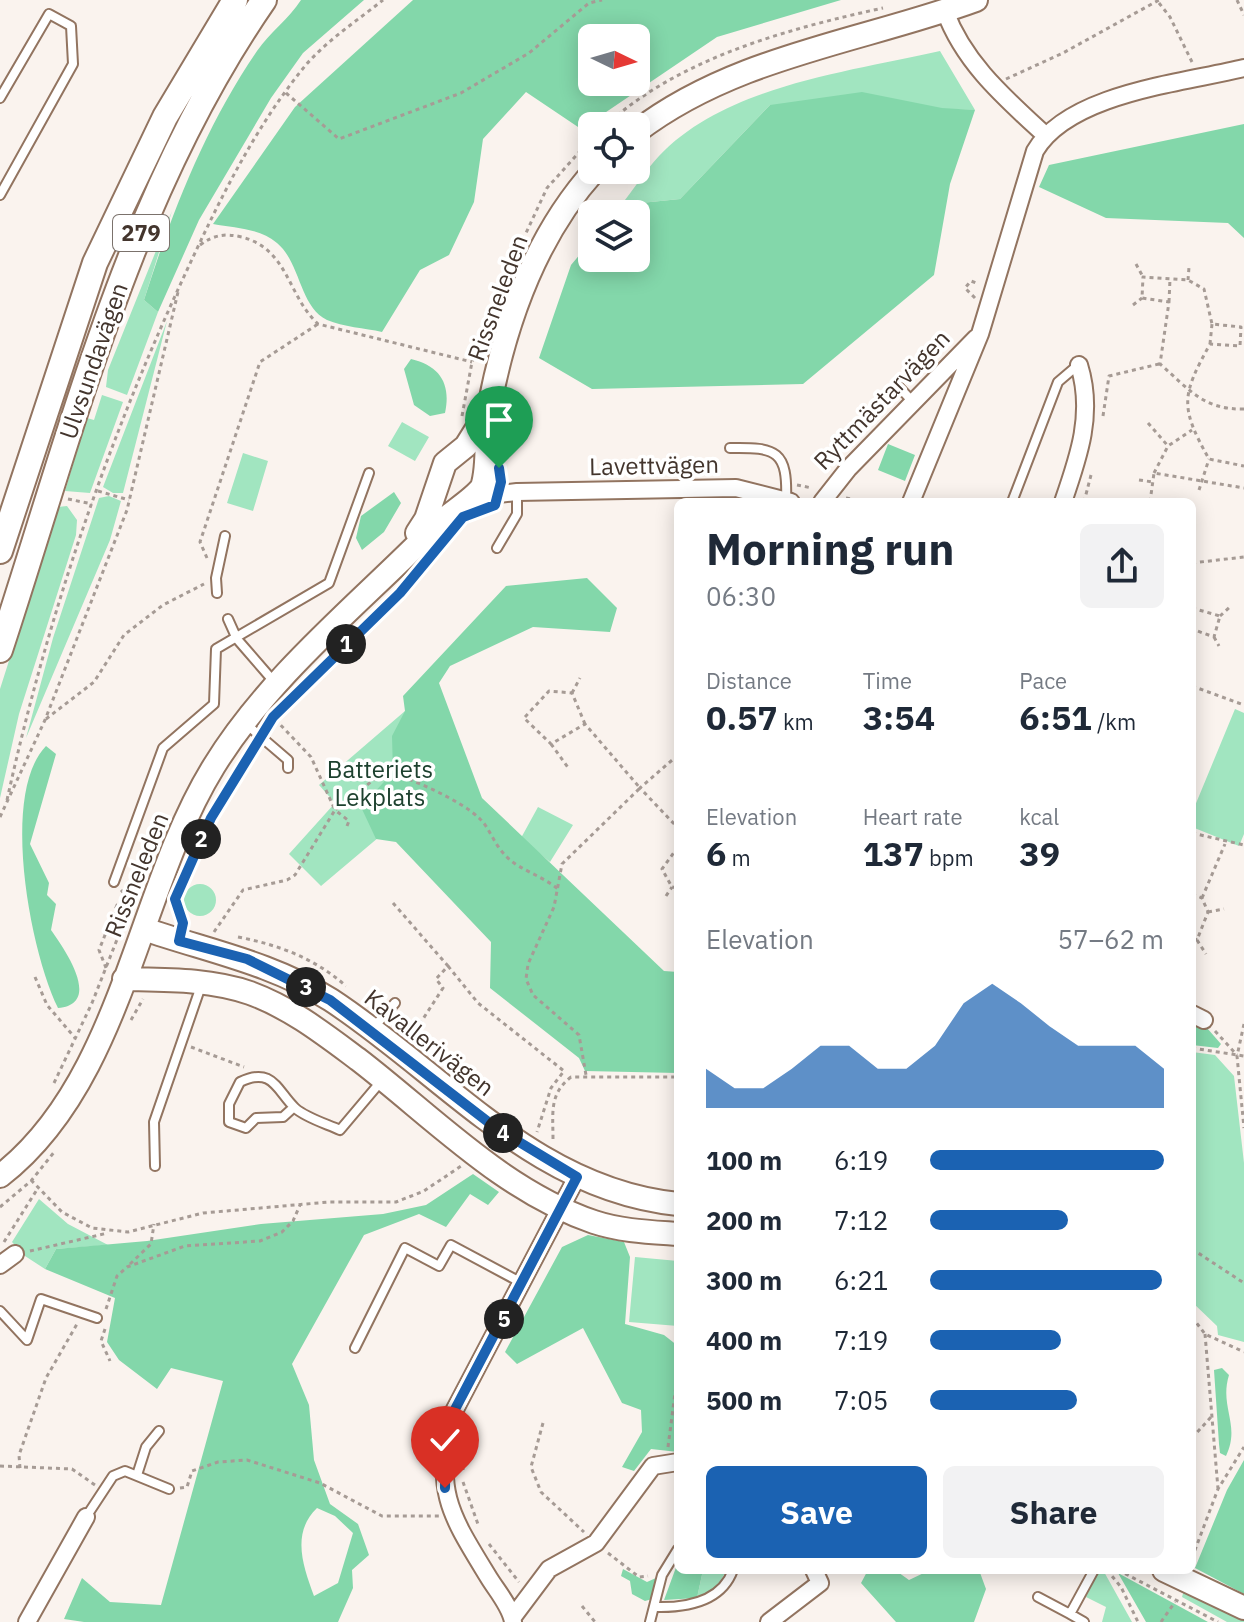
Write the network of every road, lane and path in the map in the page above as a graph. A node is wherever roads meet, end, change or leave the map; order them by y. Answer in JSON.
{"nodes":[{"id":1,"x":235,"y":0,"type":"edge"},
{"id":2,"x":264,"y":0,"type":"edge"},
{"id":3,"x":383,"y":0,"type":"edge"},
{"id":4,"x":602,"y":0,"type":"edge"},
{"id":5,"x":976,"y":0,"type":"edge"},
{"id":6,"x":1237,"y":0,"type":"edge"},
{"id":7,"x":1158,"y":1,"type":"edge"},
{"id":8,"x":945,"y":11,"type":"junction"},
{"id":9,"x":1244,"y":15,"type":"edge"},
{"id":10,"x":1244,"y":68,"type":"edge"},
{"id":11,"x":1198,"y":79,"type":"junction"},
{"id":12,"x":992,"y":85,"type":"junction"},
{"id":13,"x":286,"y":93,"type":"junction"},
{"id":14,"x":0,"y":98,"type":"edge"},
{"id":15,"x":650,"y":123,"type":"edge"},
{"id":16,"x":1045,"y":135,"type":"junction"},
{"id":17,"x":578,"y":151,"type":"edge"},
{"id":18,"x":567,"y":161,"type":"dead end"},
{"id":19,"x":584,"y":184,"type":"edge"},
{"id":20,"x":0,"y":195,"type":"edge"},
{"id":21,"x":197,"y":247,"type":"junction"},
{"id":22,"x":1136,"y":264,"type":"dead end"},
{"id":23,"x":1189,"y":267,"type":"dead end"},
{"id":24,"x":1143,"y":277,"type":"junction"},
{"id":25,"x":1170,"y":279,"type":"junction"},
{"id":26,"x":1188,"y":280,"type":"junction"},
{"id":27,"x":181,"y":283,"type":"junction"},
{"id":28,"x":976,"y":283,"type":"dead end"},
{"id":29,"x":965,"y":288,"type":"dead end"},
{"id":30,"x":1142,"y":298,"type":"junction"},
{"id":31,"x":1169,"y":302,"type":"junction"},
{"id":32,"x":1133,"y":305,"type":"dead end"},
{"id":33,"x":318,"y":324,"type":"junction"},
{"id":34,"x":1212,"y":324,"type":"junction"},
{"id":35,"x":1242,"y":325,"type":"edge"},
{"id":36,"x":980,"y":334,"type":"junction"},
{"id":37,"x":1210,"y":344,"type":"junction"},
{"id":38,"x":1242,"y":348,"type":"edge"},
{"id":39,"x":472,"y":362,"type":"dead end"},
{"id":40,"x":1160,"y":364,"type":"junction"},
{"id":41,"x":1079,"y":365,"type":"joint"},
{"id":42,"x":1109,"y":376,"type":"dead end"},
{"id":43,"x":899,"y":387,"type":"dead end"},
{"id":44,"x":1187,"y":387,"type":"junction"},
{"id":45,"x":913,"y":402,"type":"junction"},
{"id":46,"x":1244,"y":409,"type":"edge"},
{"id":47,"x":488,"y":410,"type":"junction"},
{"id":48,"x":1148,"y":423,"type":"dead end"},
{"id":49,"x":1192,"y":430,"type":"junction"},
{"id":50,"x":1168,"y":446,"type":"junction"},
{"id":51,"x":730,"y":448,"type":"dead end"},
{"id":52,"x":452,"y":457,"type":"junction"},
{"id":53,"x":1209,"y":459,"type":"junction"},
{"id":54,"x":1244,"y":466,"type":"edge"},
{"id":55,"x":485,"y":471,"type":"junction"},
{"id":56,"x":369,"y":473,"type":"dead end"},
{"id":57,"x":1154,"y":473,"type":"junction"},
{"id":58,"x":1139,"y":480,"type":"dead end"},
{"id":59,"x":1200,"y":481,"type":"junction"},
{"id":60,"x":1153,"y":482,"type":"junction"},
{"id":61,"x":441,"y":483,"type":"junction"},
{"id":62,"x":1244,"y":489,"type":"edge"},
{"id":63,"x":97,"y":490,"type":"junction"},
{"id":64,"x":1199,"y":490,"type":"dead end"},
{"id":65,"x":517,"y":492,"type":"junction"},
{"id":66,"x":469,"y":498,"type":"junction"},
{"id":67,"x":772,"y":498,"type":"edge"},
{"id":68,"x":783,"y":498,"type":"edge"},
{"id":69,"x":825,"y":498,"type":"edge"},
{"id":70,"x":913,"y":498,"type":"edge"},
{"id":71,"x":1014,"y":498,"type":"edge"},
{"id":72,"x":1064,"y":498,"type":"edge"},
{"id":73,"x":1151,"y":498,"type":"edge"},
{"id":74,"x":65,"y":499,"type":"dead end"},
{"id":75,"x":129,"y":500,"type":"junction"},
{"id":76,"x":92,"y":504,"type":"junction"},
{"id":77,"x":225,"y":536,"type":"dead end"},
{"id":78,"x":497,"y":548,"type":"dead end"},
{"id":79,"x":0,"y":551,"type":"edge"},
{"id":80,"x":1244,"y":557,"type":"edge"},
{"id":81,"x":1196,"y":563,"type":"edge"},
{"id":82,"x":419,"y":570,"type":"dead end"},
{"id":83,"x":216,"y":578,"type":"junction"},
{"id":84,"x":217,"y":593,"type":"dead end"},
{"id":85,"x":1231,"y":606,"type":"dead end"},
{"id":86,"x":350,"y":609,"type":"junction"},
{"id":87,"x":1196,"y":609,"type":"edge"},
{"id":88,"x":1220,"y":616,"type":"junction"},
{"id":89,"x":228,"y":619,"type":"dead end"},
{"id":90,"x":1217,"y":625,"type":"junction"},
{"id":91,"x":1225,"y":625,"type":"dead end"},
{"id":92,"x":1196,"y":630,"type":"edge"},
{"id":93,"x":1214,"y":637,"type":"junction"},
{"id":94,"x":237,"y":639,"type":"junction"},
{"id":95,"x":1219,"y":646,"type":"dead end"},
{"id":96,"x":0,"y":650,"type":"edge"},
{"id":97,"x":580,"y":678,"type":"dead end"},
{"id":98,"x":276,"y":685,"type":"junction"},
{"id":99,"x":1196,"y":687,"type":"edge"},
{"id":100,"x":572,"y":693,"type":"junction"},
{"id":101,"x":1244,"y":705,"type":"edge"},
{"id":102,"x":273,"y":717,"type":"junction"},
{"id":103,"x":45,"y":720,"type":"junction"},
{"id":104,"x":585,"y":724,"type":"junction"},
{"id":105,"x":253,"y":730,"type":"junction"},
{"id":106,"x":551,"y":744,"type":"junction"},
{"id":107,"x":674,"y":758,"type":"edge"},
{"id":108,"x":288,"y":768,"type":"dead end"},
{"id":109,"x":569,"y":769,"type":"dead end"},
{"id":110,"x":640,"y":788,"type":"junction"},
{"id":111,"x":7,"y":800,"type":"junction"},
{"id":112,"x":335,"y":810,"type":"junction"},
{"id":113,"x":0,"y":817,"type":"edge"},
{"id":114,"x":674,"y":824,"type":"edge"},
{"id":115,"x":347,"y":826,"type":"dead end"},
{"id":116,"x":1196,"y":834,"type":"edge"},
{"id":117,"x":1225,"y":844,"type":"junction"},
{"id":118,"x":1244,"y":845,"type":"edge"},
{"id":119,"x":674,"y":852,"type":"edge"},
{"id":120,"x":114,"y":882,"type":"joint"},
{"id":121,"x":181,"y":885,"type":"dead end"},
{"id":122,"x":672,"y":887,"type":"joint"},
{"id":123,"x":558,"y":889,"type":"junction"},
{"id":124,"x":666,"y":896,"type":"dead end"},
{"id":125,"x":1196,"y":896,"type":"edge"},
{"id":126,"x":1202,"y":898,"type":"junction"},
{"id":127,"x":175,"y":899,"type":"dead end"},
{"id":128,"x":393,"y":903,"type":"dead end"},
{"id":129,"x":1224,"y":909,"type":"dead end"},
{"id":130,"x":1208,"y":912,"type":"junction"},
{"id":131,"x":144,"y":929,"type":"junction"},
{"id":132,"x":214,"y":932,"type":"dead end"},
{"id":133,"x":1196,"y":935,"type":"edge"},
{"id":134,"x":179,"y":941,"type":"junction"},
{"id":135,"x":1196,"y":942,"type":"edge"},
{"id":136,"x":1206,"y":954,"type":"dead end"},
{"id":137,"x":448,"y":966,"type":"junction"},
{"id":138,"x":115,"y":974,"type":"junction"},
{"id":139,"x":35,"y":977,"type":"dead end"},
{"id":140,"x":203,"y":981,"type":"junction"},
{"id":141,"x":395,"y":1003,"type":"dead end"},
{"id":142,"x":1198,"y":1017,"type":"edge"},
{"id":143,"x":1244,"y":1024,"type":"edge"},
{"id":144,"x":371,"y":1030,"type":"junction"},
{"id":145,"x":76,"y":1039,"type":"dead end"},
{"id":146,"x":407,"y":1042,"type":"dead end"},
{"id":147,"x":181,"y":1044,"type":"junction"},
{"id":148,"x":1196,"y":1049,"type":"edge"},
{"id":149,"x":1237,"y":1056,"type":"junction"},
{"id":150,"x":1244,"y":1056,"type":"edge"},
{"id":151,"x":586,"y":1075,"type":"junction"},
{"id":152,"x":261,"y":1077,"type":"junction"},
{"id":153,"x":674,"y":1077,"type":"edge"},
{"id":154,"x":383,"y":1079,"type":"junction"},
{"id":155,"x":294,"y":1107,"type":"junction"},
{"id":156,"x":1244,"y":1128,"type":"edge"},
{"id":157,"x":534,"y":1139,"type":"dead end"},
{"id":158,"x":553,"y":1141,"type":"dead end"},
{"id":159,"x":467,"y":1162,"type":"dead end"},
{"id":160,"x":155,"y":1166,"type":"dead end"},
{"id":161,"x":12,"y":1169,"type":"edge"},
{"id":162,"x":577,"y":1177,"type":"junction"},
{"id":163,"x":38,"y":1188,"type":"junction"},
{"id":164,"x":674,"y":1203,"type":"edge"},
{"id":165,"x":300,"y":1205,"type":"junction"},
{"id":166,"x":0,"y":1207,"type":"edge"},
{"id":167,"x":561,"y":1209,"type":"junction"},
{"id":168,"x":154,"y":1224,"type":"junction"},
{"id":169,"x":115,"y":1231,"type":"junction"},
{"id":170,"x":674,"y":1233,"type":"edge"},
{"id":171,"x":1196,"y":1252,"type":"edge"},
{"id":172,"x":15,"y":1254,"type":"junction"},
{"id":173,"x":0,"y":1265,"type":"edge"},
{"id":174,"x":127,"y":1267,"type":"junction"},
{"id":175,"x":523,"y":1283,"type":"junction"},
{"id":176,"x":1244,"y":1283,"type":"edge"},
{"id":177,"x":0,"y":1311,"type":"edge"},
{"id":178,"x":83,"y":1313,"type":"junction"},
{"id":179,"x":104,"y":1315,"type":"joint"},
{"id":180,"x":1196,"y":1322,"type":"edge"},
{"id":181,"x":105,"y":1328,"type":"dead end"},
{"id":182,"x":1205,"y":1334,"type":"junction"},
{"id":183,"x":355,"y":1348,"type":"dead end"},
{"id":184,"x":1244,"y":1352,"type":"edge"},
{"id":185,"x":110,"y":1361,"type":"dead end"},
{"id":186,"x":1212,"y":1417,"type":"junction"},
{"id":187,"x":543,"y":1423,"type":"dead end"},
{"id":188,"x":159,"y":1431,"type":"dead end"},
{"id":189,"x":674,"y":1431,"type":"edge"},
{"id":190,"x":1196,"y":1434,"type":"edge"},
{"id":191,"x":1244,"y":1447,"type":"edge"},
{"id":192,"x":463,"y":1453,"type":"dead end"},
{"id":193,"x":672,"y":1462,"type":"edge"},
{"id":194,"x":0,"y":1466,"type":"edge"},
{"id":195,"x":20,"y":1468,"type":"junction"},
{"id":196,"x":137,"y":1475,"type":"junction"},
{"id":197,"x":187,"y":1487,"type":"dead end"},
{"id":198,"x":169,"y":1489,"type":"dead end"},
{"id":199,"x":1218,"y":1489,"type":"junction"},
{"id":200,"x":101,"y":1490,"type":"junction"},
{"id":201,"x":451,"y":1516,"type":"junction"},
{"id":202,"x":86,"y":1517,"type":"joint"},
{"id":203,"x":596,"y":1543,"type":"junction"},
{"id":204,"x":1196,"y":1547,"type":"edge"},
{"id":205,"x":674,"y":1556,"type":"edge"},
{"id":206,"x":731,"y":1574,"type":"edge"},
{"id":207,"x":816,"y":1574,"type":"edge"},
{"id":208,"x":1092,"y":1574,"type":"edge"},
{"id":209,"x":1109,"y":1574,"type":"edge"},
{"id":210,"x":1125,"y":1574,"type":"edge"},
{"id":211,"x":1172,"y":1574,"type":"edge"},
{"id":212,"x":639,"y":1577,"type":"dead end"},
{"id":213,"x":533,"y":1591,"type":"junction"},
{"id":214,"x":1038,"y":1597,"type":"dead end"},
{"id":215,"x":1176,"y":1601,"type":"junction"},
{"id":216,"x":582,"y":1606,"type":"dead end"},
{"id":217,"x":654,"y":1607,"type":"junction"},
{"id":218,"x":1244,"y":1608,"type":"edge"},
{"id":219,"x":1070,"y":1614,"type":"junction"},
{"id":220,"x":513,"y":1620,"type":"edge"},
{"id":221,"x":27,"y":1622,"type":"edge"},
{"id":222,"x":595,"y":1622,"type":"edge"},
{"id":223,"x":650,"y":1622,"type":"edge"},
{"id":224,"x":769,"y":1622,"type":"edge"},
{"id":225,"x":1084,"y":1622,"type":"edge"},
{"id":226,"x":1138,"y":1622,"type":"edge"},
{"id":227,"x":1161,"y":1622,"type":"edge"},
{"id":228,"x":1218,"y":1622,"type":"edge"}],
"edges":[{"from":1,"to":79,"type":"main road","name":"Ulvsundavägen","number":"279"},
{"from":2,"to":96,"type":"main road","name":"Ulvsundavägen","number":"279"},
{"from":3,"to":13,"type":"path"},
{"from":4,"to":13,"type":"path"},
{"from":5,"to":8,"type":"street"},
{"from":6,"to":9,"type":"path"},
{"from":7,"to":11,"type":"path"},
{"from":7,"to":12,"type":"path"},
{"from":8,"to":12,"type":"street"},
{"from":8,"to":15,"type":"street"},
{"from":10,"to":11,"type":"street"},
{"from":11,"to":16,"type":"street"},
{"from":12,"to":16,"type":"street"},
{"from":13,"to":21,"type":"path"},
{"from":14,"to":20,"type":"lane"},
{"from":16,"to":36,"type":"street","name":"Ryttmästarvägen"},
{"from":17,"to":18,"type":"path"},
{"from":19,"to":47,"type":"street","name":"Rissneleden"},
{"from":21,"to":27,"type":"path"},
{"from":21,"to":33,"type":"path"},
{"from":22,"to":24,"type":"path"},
{"from":23,"to":26,"type":"path"},
{"from":24,"to":25,"type":"path"},
{"from":24,"to":30,"type":"path"},
{"from":25,"to":26,"type":"path"},
{"from":25,"to":31,"type":"path"},
{"from":26,"to":34,"type":"path"},
{"from":27,"to":63,"type":"path"},
{"from":27,"to":75,"type":"path"},
{"from":28,"to":29,"type":"path"},
{"from":30,"to":31,"type":"path"},
{"from":30,"to":32,"type":"path"},
{"from":31,"to":40,"type":"path"},
{"from":33,"to":39,"type":"path"},
{"from":33,"to":83,"type":"path"},
{"from":34,"to":35,"type":"path"},
{"from":34,"to":37,"type":"path"},
{"from":35,"to":38,"type":"path"},
{"from":36,"to":45,"type":"street","name":"Ryttmästarvägen"},
{"from":36,"to":70,"type":"street","name":"Ryttmästarvägen"},
{"from":37,"to":38,"type":"path"},
{"from":37,"to":44,"type":"path"},
{"from":40,"to":42,"type":"path"},
{"from":40,"to":44,"type":"path"},
{"from":41,"to":71,"type":"lane"},
{"from":41,"to":72,"type":"street"},
{"from":43,"to":45,"type":"lane"},
{"from":44,"to":46,"type":"path"},
{"from":44,"to":49,"type":"path"},
{"from":45,"to":69,"type":"street","name":"Ryttmästarvägen"},
{"from":47,"to":52,"type":"street","name":"Rissneleden"},
{"from":47,"to":55,"type":"street","name":"Rissneleden"},
{"from":48,"to":50,"type":"path"},
{"from":49,"to":50,"type":"path"},
{"from":49,"to":53,"type":"path"},
{"from":50,"to":57,"type":"path"},
{"from":51,"to":68,"type":"lane"},
{"from":52,"to":55,"type":"street"},
{"from":52,"to":61,"type":"street","name":"Rissneleden"},
{"from":53,"to":54,"type":"path"},
{"from":53,"to":59,"type":"path"},
{"from":55,"to":65,"type":"street"},
{"from":55,"to":66,"type":"street","name":"Rissneleden"},
{"from":56,"to":94,"type":"lane"},
{"from":57,"to":59,"type":"path"},
{"from":57,"to":60,"type":"path"},
{"from":58,"to":60,"type":"path"},
{"from":59,"to":62,"type":"path"},
{"from":59,"to":64,"type":"path"},
{"from":60,"to":73,"type":"path"},
{"from":61,"to":66,"type":"street"},
{"from":61,"to":86,"type":"street","name":"Rissneleden"},
{"from":63,"to":75,"type":"path"},
{"from":63,"to":76,"type":"path"},
{"from":65,"to":66,"type":"street","name":"Lavettvägen"},
{"from":65,"to":67,"type":"street","name":"Lavettvägen"},
{"from":65,"to":78,"type":"lane"},
{"from":66,"to":86,"type":"street","name":"Rissneleden"},
{"from":74,"to":76,"type":"path"},
{"from":75,"to":103,"type":"path"},
{"from":76,"to":111,"type":"path"},
{"from":77,"to":83,"type":"lane"},
{"from":80,"to":81,"type":"path"},
{"from":82,"to":102,"type":"path"},
{"from":83,"to":84,"type":"lane"},
{"from":83,"to":103,"type":"path"},
{"from":85,"to":88,"type":"path"},
{"from":86,"to":98,"type":"street","name":"Rissneleden"},
{"from":87,"to":88,"type":"path"},
{"from":88,"to":90,"type":"path"},
{"from":89,"to":94,"type":"lane"},
{"from":90,"to":91,"type":"path"},
{"from":90,"to":93,"type":"path"},
{"from":92,"to":93,"type":"path"},
{"from":93,"to":95,"type":"path"},
{"from":94,"to":98,"type":"lane"},
{"from":94,"to":120,"type":"lane"},
{"from":97,"to":100,"type":"path"},
{"from":98,"to":105,"type":"street","name":"Rissneleden"},
{"from":99,"to":101,"type":"path"},
{"from":100,"to":104,"type":"path"},
{"from":100,"to":106,"type":"path"},
{"from":102,"to":105,"type":"path"},
{"from":102,"to":112,"type":"path"},
{"from":103,"to":111,"type":"path"},
{"from":104,"to":106,"type":"path"},
{"from":104,"to":110,"type":"path"},
{"from":105,"to":108,"type":"lane"},
{"from":105,"to":121,"type":"path"},
{"from":105,"to":131,"type":"street","name":"Rissneleden"},
{"from":106,"to":109,"type":"path"},
{"from":107,"to":110,"type":"path"},
{"from":110,"to":114,"type":"path"},
{"from":110,"to":123,"type":"path"},
{"from":111,"to":113,"type":"path"},
{"from":112,"to":115,"type":"path"},
{"from":112,"to":123,"type":"path"},
{"from":112,"to":132,"type":"path"},
{"from":116,"to":117,"type":"path"},
{"from":117,"to":118,"type":"path"},
{"from":117,"to":126,"type":"path"},
{"from":119,"to":122,"type":"path"},
{"from":120,"to":138,"type":"path"},
{"from":122,"to":124,"type":"path"},
{"from":123,"to":151,"type":"path"},
{"from":125,"to":126,"type":"path"},
{"from":126,"to":130,"type":"path"},
{"from":127,"to":134,"type":"path"},
{"from":128,"to":137,"type":"path"},
{"from":129,"to":130,"type":"path"},
{"from":130,"to":133,"type":"path"},
{"from":131,"to":134,"type":"street","name":"Kavallerivägen"},
{"from":131,"to":138,"type":"street","name":"Rissneleden"},
{"from":134,"to":144,"type":"street","name":"Kavallerivägen"},
{"from":135,"to":136,"type":"path"},
{"from":137,"to":146,"type":"path"},
{"from":137,"to":157,"type":"path"},
{"from":138,"to":140,"type":"street"},
{"from":138,"to":161,"type":"street","name":"Rissneleden"},
{"from":139,"to":145,"type":"path"},
{"from":140,"to":147,"type":"lane"},
{"from":140,"to":154,"type":"street"},
{"from":141,"to":144,"type":"lane"},
{"from":142,"to":149,"type":"path"},
{"from":143,"to":149,"type":"path"},
{"from":144,"to":162,"type":"street","name":"Kavallerivägen"},
{"from":147,"to":152,"type":"path"},
{"from":147,"to":160,"type":"lane"},
{"from":148,"to":149,"type":"path"},
{"from":149,"to":150,"type":"path"},
{"from":149,"to":156,"type":"path"},
{"from":151,"to":153,"type":"path"},
{"from":151,"to":158,"type":"path"},
{"from":152,"to":155,"type":"lane"},
{"from":152,"to":155,"type":"lane"},
{"from":154,"to":155,"type":"lane"},
{"from":154,"to":167,"type":"street"},
{"from":159,"to":165,"type":"path"},
{"from":161,"to":163,"type":"path"},
{"from":161,"to":166,"type":"path"},
{"from":162,"to":164,"type":"street","name":"Kavallerivägen"},
{"from":162,"to":167,"type":"street"},
{"from":163,"to":169,"type":"path"},
{"from":163,"to":172,"type":"path"},
{"from":165,"to":168,"type":"path"},
{"from":165,"to":174,"type":"path"},
{"from":167,"to":170,"type":"street"},
{"from":167,"to":175,"type":"street"},
{"from":168,"to":169,"type":"path"},
{"from":168,"to":174,"type":"path"},
{"from":169,"to":172,"type":"path"},
{"from":171,"to":176,"type":"path"},
{"from":172,"to":173,"type":"street"},
{"from":174,"to":179,"type":"path"},
{"from":175,"to":183,"type":"lane"},
{"from":175,"to":201,"type":"street"},
{"from":177,"to":178,"type":"lane"},
{"from":178,"to":179,"type":"lane"},
{"from":178,"to":195,"type":"path"},
{"from":180,"to":182,"type":"path"},
{"from":181,"to":185,"type":"path"},
{"from":182,"to":184,"type":"path"},
{"from":182,"to":186,"type":"path"},
{"from":186,"to":190,"type":"path"},
{"from":186,"to":199,"type":"path"},
{"from":187,"to":203,"type":"path"},
{"from":188,"to":196,"type":"lane"},
{"from":189,"to":193,"type":"path"},
{"from":191,"to":199,"type":"path"},
{"from":192,"to":213,"type":"path"},
{"from":193,"to":203,"type":"street"},
{"from":194,"to":195,"type":"path"},
{"from":195,"to":200,"type":"path"},
{"from":196,"to":198,"type":"lane"},
{"from":196,"to":200,"type":"lane"},
{"from":197,"to":201,"type":"path"},
{"from":199,"to":204,"type":"path"},
{"from":200,"to":202,"type":"lane"},
{"from":201,"to":220,"type":"street"},
{"from":202,"to":221,"type":"street"},
{"from":203,"to":212,"type":"path"},
{"from":203,"to":213,"type":"street"},
{"from":205,"to":217,"type":"lane"},
{"from":206,"to":217,"type":"lane"},
{"from":207,"to":224,"type":"street"},
{"from":208,"to":219,"type":"lane"},
{"from":209,"to":226,"type":"path"},
{"from":210,"to":215,"type":"path"},
{"from":211,"to":218,"type":"street"},
{"from":213,"to":220,"type":"street"},
{"from":214,"to":219,"type":"lane"},
{"from":215,"to":227,"type":"path"},
{"from":215,"to":228,"type":"path"},
{"from":216,"to":222,"type":"path"},
{"from":217,"to":223,"type":"lane"},
{"from":219,"to":225,"type":"lane"}]}
